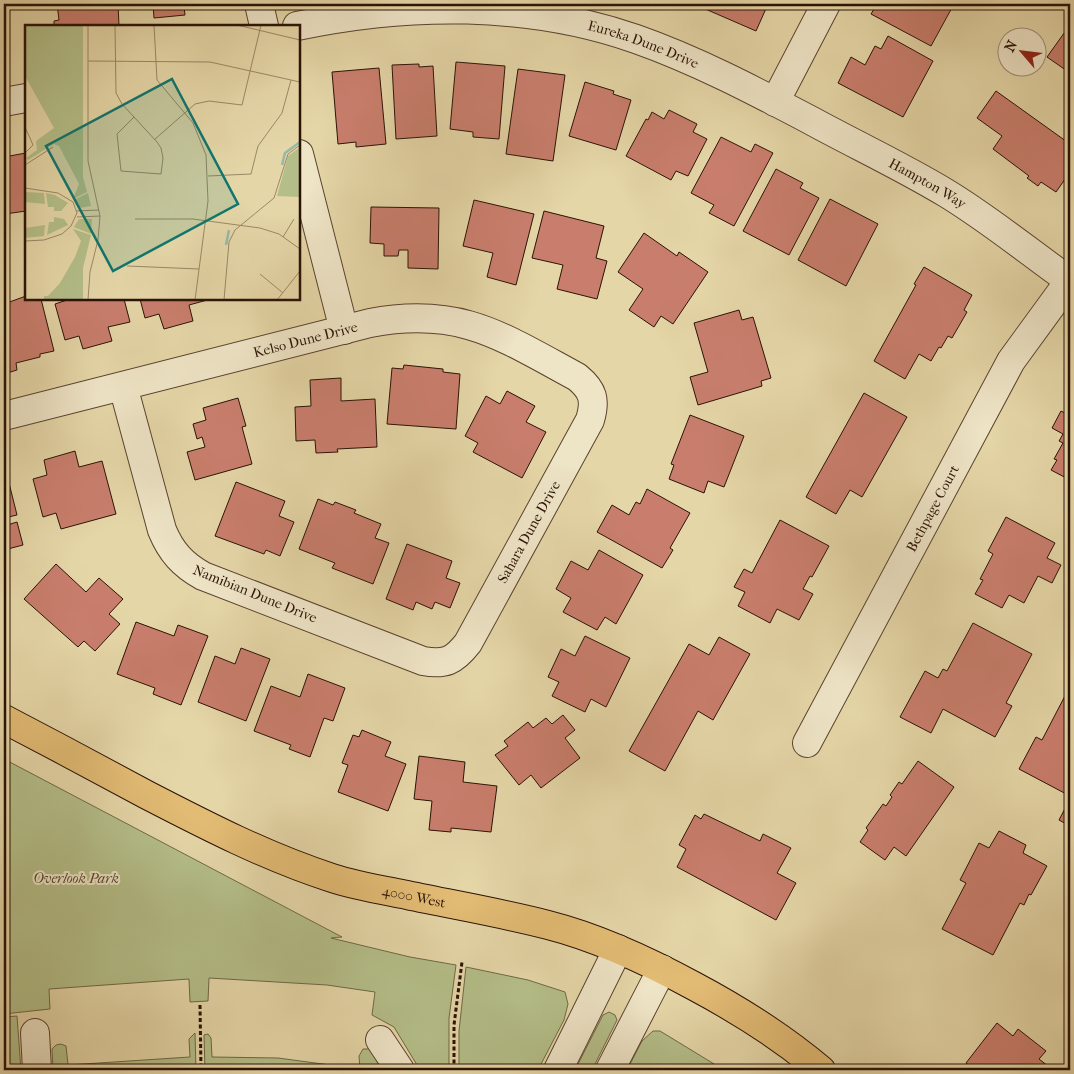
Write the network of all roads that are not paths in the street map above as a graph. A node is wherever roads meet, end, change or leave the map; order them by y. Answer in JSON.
{"nodes":[{"id":1,"x":259,"y":4,"type":"edge"},
{"id":2,"x":826,"y":4,"type":"edge"},
{"id":3,"x":264,"y":25,"type":"edge"},
{"id":4,"x":300,"y":25,"type":"edge"},
{"id":5,"x":25,"y":98,"type":"edge"},
{"id":6,"x":4,"y":102,"type":"edge"},
{"id":7,"x":775,"y":102,"type":"junction"},
{"id":8,"x":300,"y":158,"type":"edge"},
{"id":9,"x":1070,"y":280,"type":"edge"},
{"id":10,"x":344,"y":330,"type":"junction"},
{"id":11,"x":123,"y":386,"type":"junction"},
{"id":12,"x":592,"y":396,"type":"joint"},
{"id":13,"x":4,"y":416,"type":"edge"},
{"id":14,"x":449,"y":661,"type":"joint"},
{"id":15,"x":4,"y":719,"type":"edge"},
{"id":16,"x":807,"y":743,"type":"dead end"},
{"id":17,"x":618,"y":949,"type":"junction"},
{"id":18,"x":662,"y":968,"type":"junction"},
{"id":19,"x":35,"y":1033,"type":"dead end"},
{"id":20,"x":380,"y":1040,"type":"dead end"},
{"id":21,"x":38,"y":1070,"type":"edge"},
{"id":22,"x":400,"y":1070,"type":"edge"},
{"id":23,"x":558,"y":1070,"type":"edge"},
{"id":24,"x":610,"y":1070,"type":"edge"},
{"id":25,"x":821,"y":1070,"type":"edge"}],
"edges":[{"from":1,"to":3,"type":"street"},
{"from":2,"to":7,"type":"street"},
{"from":4,"to":7,"type":"street","name":"Eureka Dune Drive"},
{"from":5,"to":6,"type":"street"},
{"from":7,"to":9,"type":"street","name":"Hampton Way"},
{"from":8,"to":10,"type":"street"},
{"from":9,"to":16,"type":"street","name":"Bethpage Court"},
{"from":10,"to":11,"type":"street","name":"Kelso Dune Drive"},
{"from":10,"to":12,"type":"street","name":"Kelso Dune Drive"},
{"from":11,"to":13,"type":"street","name":"Kelso Dune Drive"},
{"from":11,"to":14,"type":"street","name":"Namibian Dune Drive"},
{"from":12,"to":14,"type":"street","name":"Sahara Dune Drive"},
{"from":15,"to":17,"type":"main road","name":"4000 West"},
{"from":17,"to":18,"type":"main road","name":"4000 West"},
{"from":17,"to":23,"type":"street"},
{"from":18,"to":24,"type":"street"},
{"from":18,"to":25,"type":"main road","name":"4000 West"},
{"from":19,"to":21,"type":"street"},
{"from":20,"to":22,"type":"street"}]}
